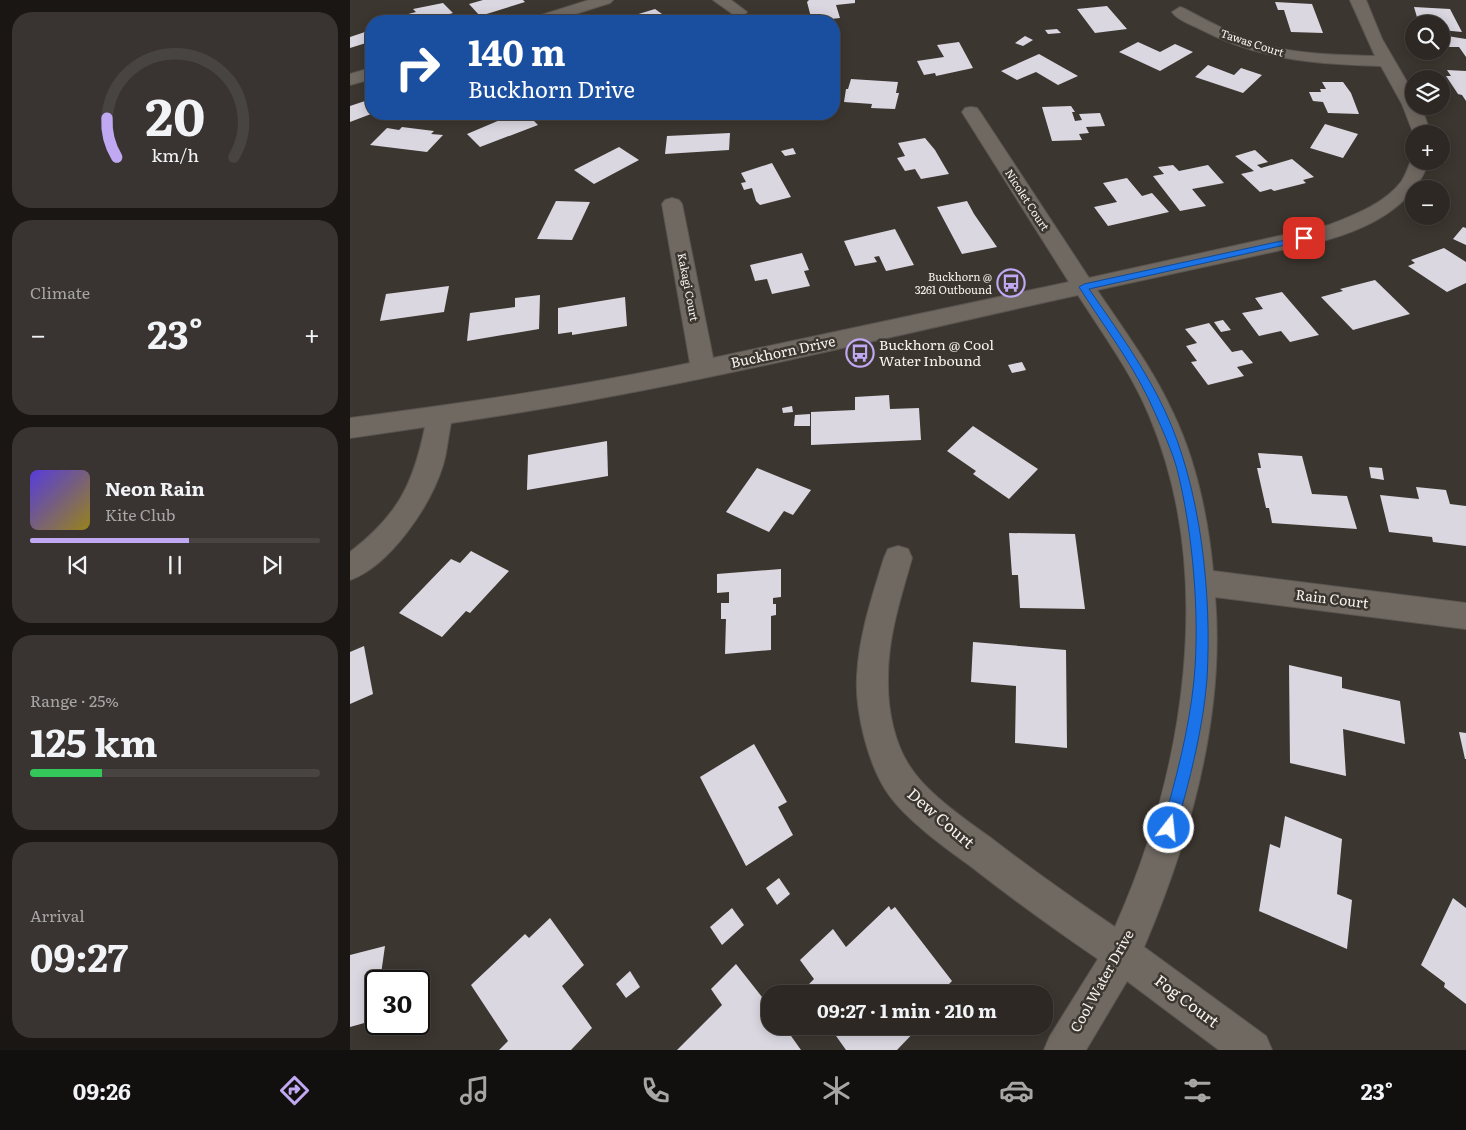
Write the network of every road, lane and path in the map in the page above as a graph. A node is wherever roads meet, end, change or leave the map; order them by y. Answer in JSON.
{"nodes":[{"id":1,"x":605,"y":0,"type":"edge"},
{"id":2,"x":721,"y":0,"type":"edge"},
{"id":3,"x":1358,"y":0,"type":"edge"},
{"id":4,"x":739,"y":12,"type":"dead end"},
{"id":5,"x":1180,"y":12,"type":"dead end"},
{"id":6,"x":557,"y":15,"type":"edge"},
{"id":7,"x":1388,"y":61,"type":"junction"},
{"id":8,"x":365,"y":75,"type":"edge"},
{"id":9,"x":350,"y":80,"type":"edge"},
{"id":10,"x":971,"y":112,"type":"dead end"},
{"id":11,"x":1419,"y":125,"type":"edge"},
{"id":12,"x":1416,"y":170,"type":"edge"},
{"id":13,"x":672,"y":204,"type":"dead end"},
{"id":14,"x":1084,"y":287,"type":"junction"},
{"id":15,"x":703,"y":370,"type":"junction"},
{"id":16,"x":440,"y":415,"type":"junction"},
{"id":17,"x":350,"y":428,"type":"edge"},
{"id":18,"x":898,"y":558,"type":"dead end"},
{"id":19,"x":350,"y":568,"type":"edge"},
{"id":20,"x":1199,"y":582,"type":"junction"},
{"id":21,"x":1466,"y":616,"type":"edge"},
{"id":22,"x":1121,"y":953,"type":"junction"},
{"id":23,"x":1064,"y":1050,"type":"edge"},
{"id":24,"x":1252,"y":1050,"type":"edge"}],
"edges":[{"from":1,"to":6,"type":"street"},
{"from":2,"to":4,"type":"street"},
{"from":3,"to":7,"type":"street"},
{"from":5,"to":7,"type":"street","name":"Tawas Court"},
{"from":7,"to":11,"type":"street"},
{"from":8,"to":9,"type":"street"},
{"from":10,"to":14,"type":"street","name":"Nicolet Court"},
{"from":12,"to":14,"type":"street","name":"Buckhorn Drive"},
{"from":13,"to":15,"type":"street","name":"Kakagi Court"},
{"from":14,"to":15,"type":"street","name":"Buckhorn Drive"},
{"from":14,"to":20,"type":"street","name":"Cool Water Drive"},
{"from":15,"to":16,"type":"street","name":"Buckhorn Drive"},
{"from":16,"to":17,"type":"street","name":"Buckhorn Drive"},
{"from":16,"to":19,"type":"street"},
{"from":18,"to":22,"type":"street","name":"Dew Court"},
{"from":20,"to":21,"type":"street","name":"Rain Court"},
{"from":20,"to":22,"type":"street","name":"Cool Water Drive"},
{"from":22,"to":23,"type":"street","name":"Cool Water Drive"},
{"from":22,"to":24,"type":"street","name":"Fog Court"}]}
